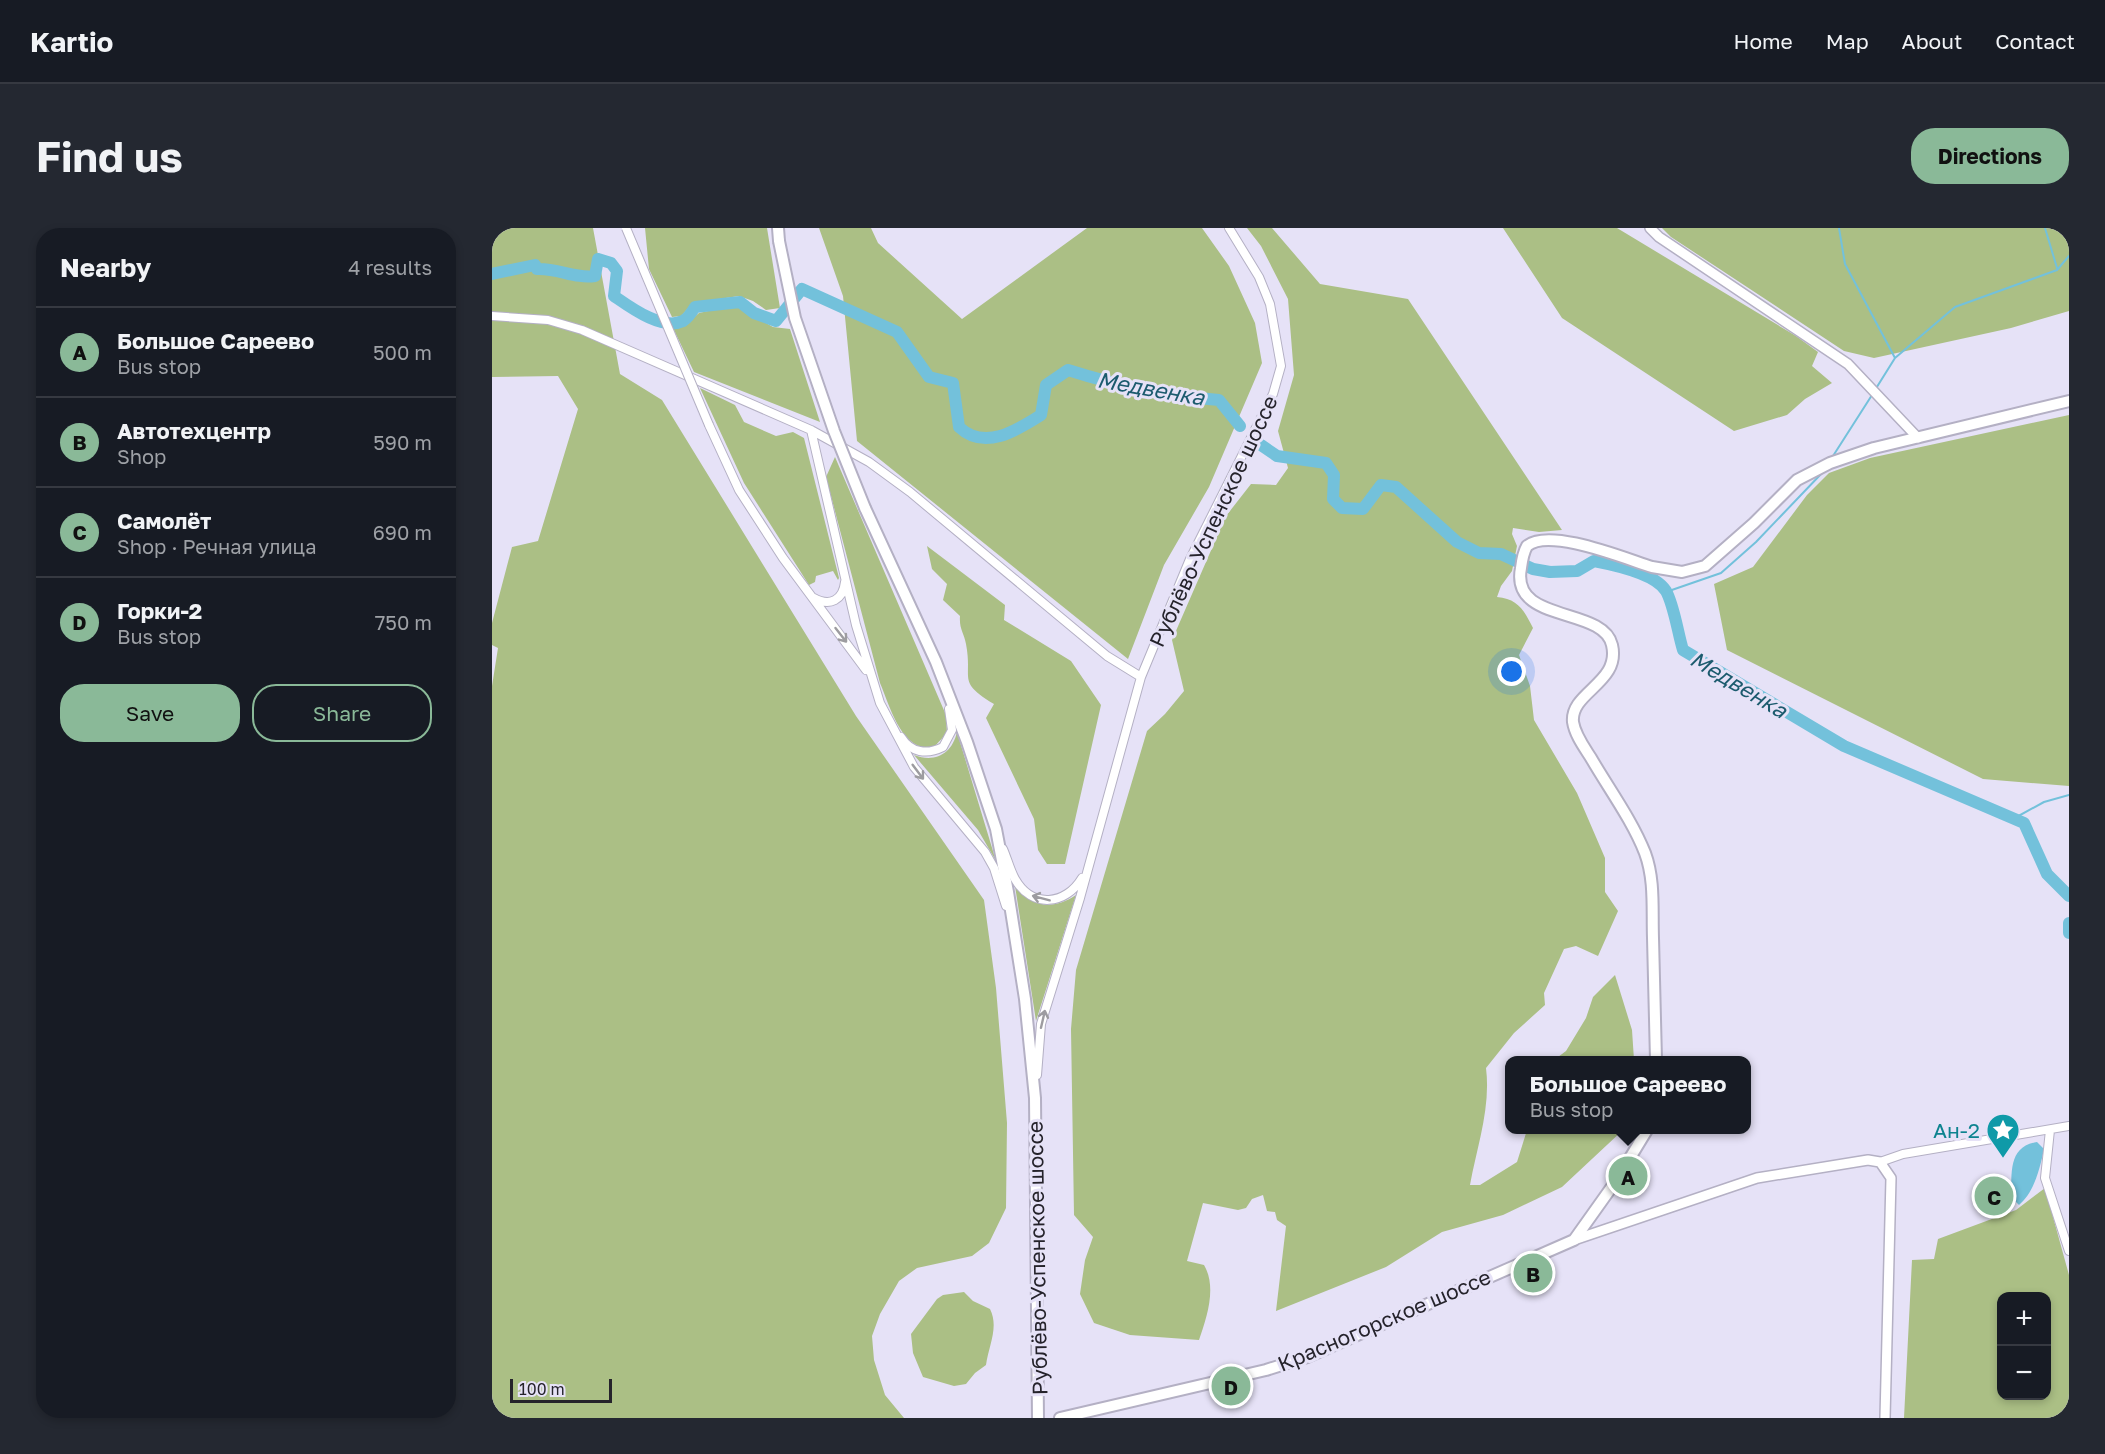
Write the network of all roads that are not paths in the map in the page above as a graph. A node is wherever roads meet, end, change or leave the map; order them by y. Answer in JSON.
{"nodes":[{"id":1,"x":626,"y":228,"type":"edge"},
{"id":2,"x":777,"y":228,"type":"edge"},
{"id":3,"x":1229,"y":228,"type":"edge"},
{"id":4,"x":1650,"y":228,"type":"edge"},
{"id":5,"x":492,"y":316,"type":"edge"},
{"id":6,"x":2069,"y":401,"type":"edge"},
{"id":7,"x":811,"y":430,"type":"junction"},
{"id":8,"x":1918,"y":438,"type":"junction"},
{"id":9,"x":845,"y":576,"type":"junction"},
{"id":10,"x":810,"y":596,"type":"junction"},
{"id":11,"x":936,"y":662,"type":"junction"},
{"id":12,"x":871,"y":676,"type":"junction"},
{"id":13,"x":1141,"y":677,"type":"junction"},
{"id":14,"x":880,"y":703,"type":"junction"},
{"id":15,"x":996,"y":829,"type":"junction"},
{"id":16,"x":1086,"y":872,"type":"junction"},
{"id":17,"x":1017,"y":947,"type":"junction"},
{"id":18,"x":1656,"y":1056,"type":"edge"},
{"id":19,"x":1035,"y":1098,"type":"junction"},
{"id":20,"x":2069,"y":1126,"type":"edge"},
{"id":21,"x":2050,"y":1130,"type":"junction"},
{"id":22,"x":1645,"y":1134,"type":"edge"},
{"id":23,"x":1880,"y":1162,"type":"junction"},
{"id":24,"x":1574,"y":1240,"type":"junction"},
{"id":25,"x":2069,"y":1251,"type":"edge"},
{"id":26,"x":1038,"y":1418,"type":"edge"},
{"id":27,"x":1060,"y":1418,"type":"edge"},
{"id":28,"x":1885,"y":1418,"type":"edge"}],
"edges":[{"from":1,"to":10,"type":"street","bridge":true},
{"from":2,"to":11,"type":"main road","name":"Рублёво-Успенское шоссе","bridge":true},
{"from":3,"to":13,"type":"street","name":"Рублёво-Успенское шоссе"},
{"from":4,"to":8,"type":"street"},
{"from":5,"to":7,"type":"street"},
{"from":6,"to":8,"type":"main road"},
{"from":7,"to":9,"type":"street"},
{"from":7,"to":13,"type":"street"},
{"from":8,"to":18,"type":"main road"},
{"from":9,"to":10,"type":"street"},
{"from":9,"to":12,"type":"street"},
{"from":10,"to":12,"type":"street","one_way":true},
{"from":11,"to":14,"type":"street"},
{"from":11,"to":15,"type":"main road","name":"Рублёво-Успенское шоссе"},
{"from":12,"to":14,"type":"street"},
{"from":13,"to":16,"type":"street","name":"Рублёво-Успенское шоссе"},
{"from":14,"to":17,"type":"street","one_way":true},
{"from":16,"to":15,"type":"street","one_way":true},
{"from":15,"to":17,"type":"main road","name":"Рублёво-Успенское шоссе"},
{"from":19,"to":16,"type":"street","name":"Рублёво-Успенское шоссе","one_way":true},
{"from":17,"to":19,"type":"main road","name":"Рублёво-Успенское шоссе"},
{"from":19,"to":26,"type":"main road","name":"Рублёво-Успенское шоссе"},
{"from":20,"to":21,"type":"street"},
{"from":21,"to":23,"type":"street"},
{"from":21,"to":25,"type":"street"},
{"from":22,"to":24,"type":"main road"},
{"from":23,"to":24,"type":"street"},
{"from":23,"to":28,"type":"street"},
{"from":24,"to":27,"type":"main road","name":"Красногорское шоссе"}]}
